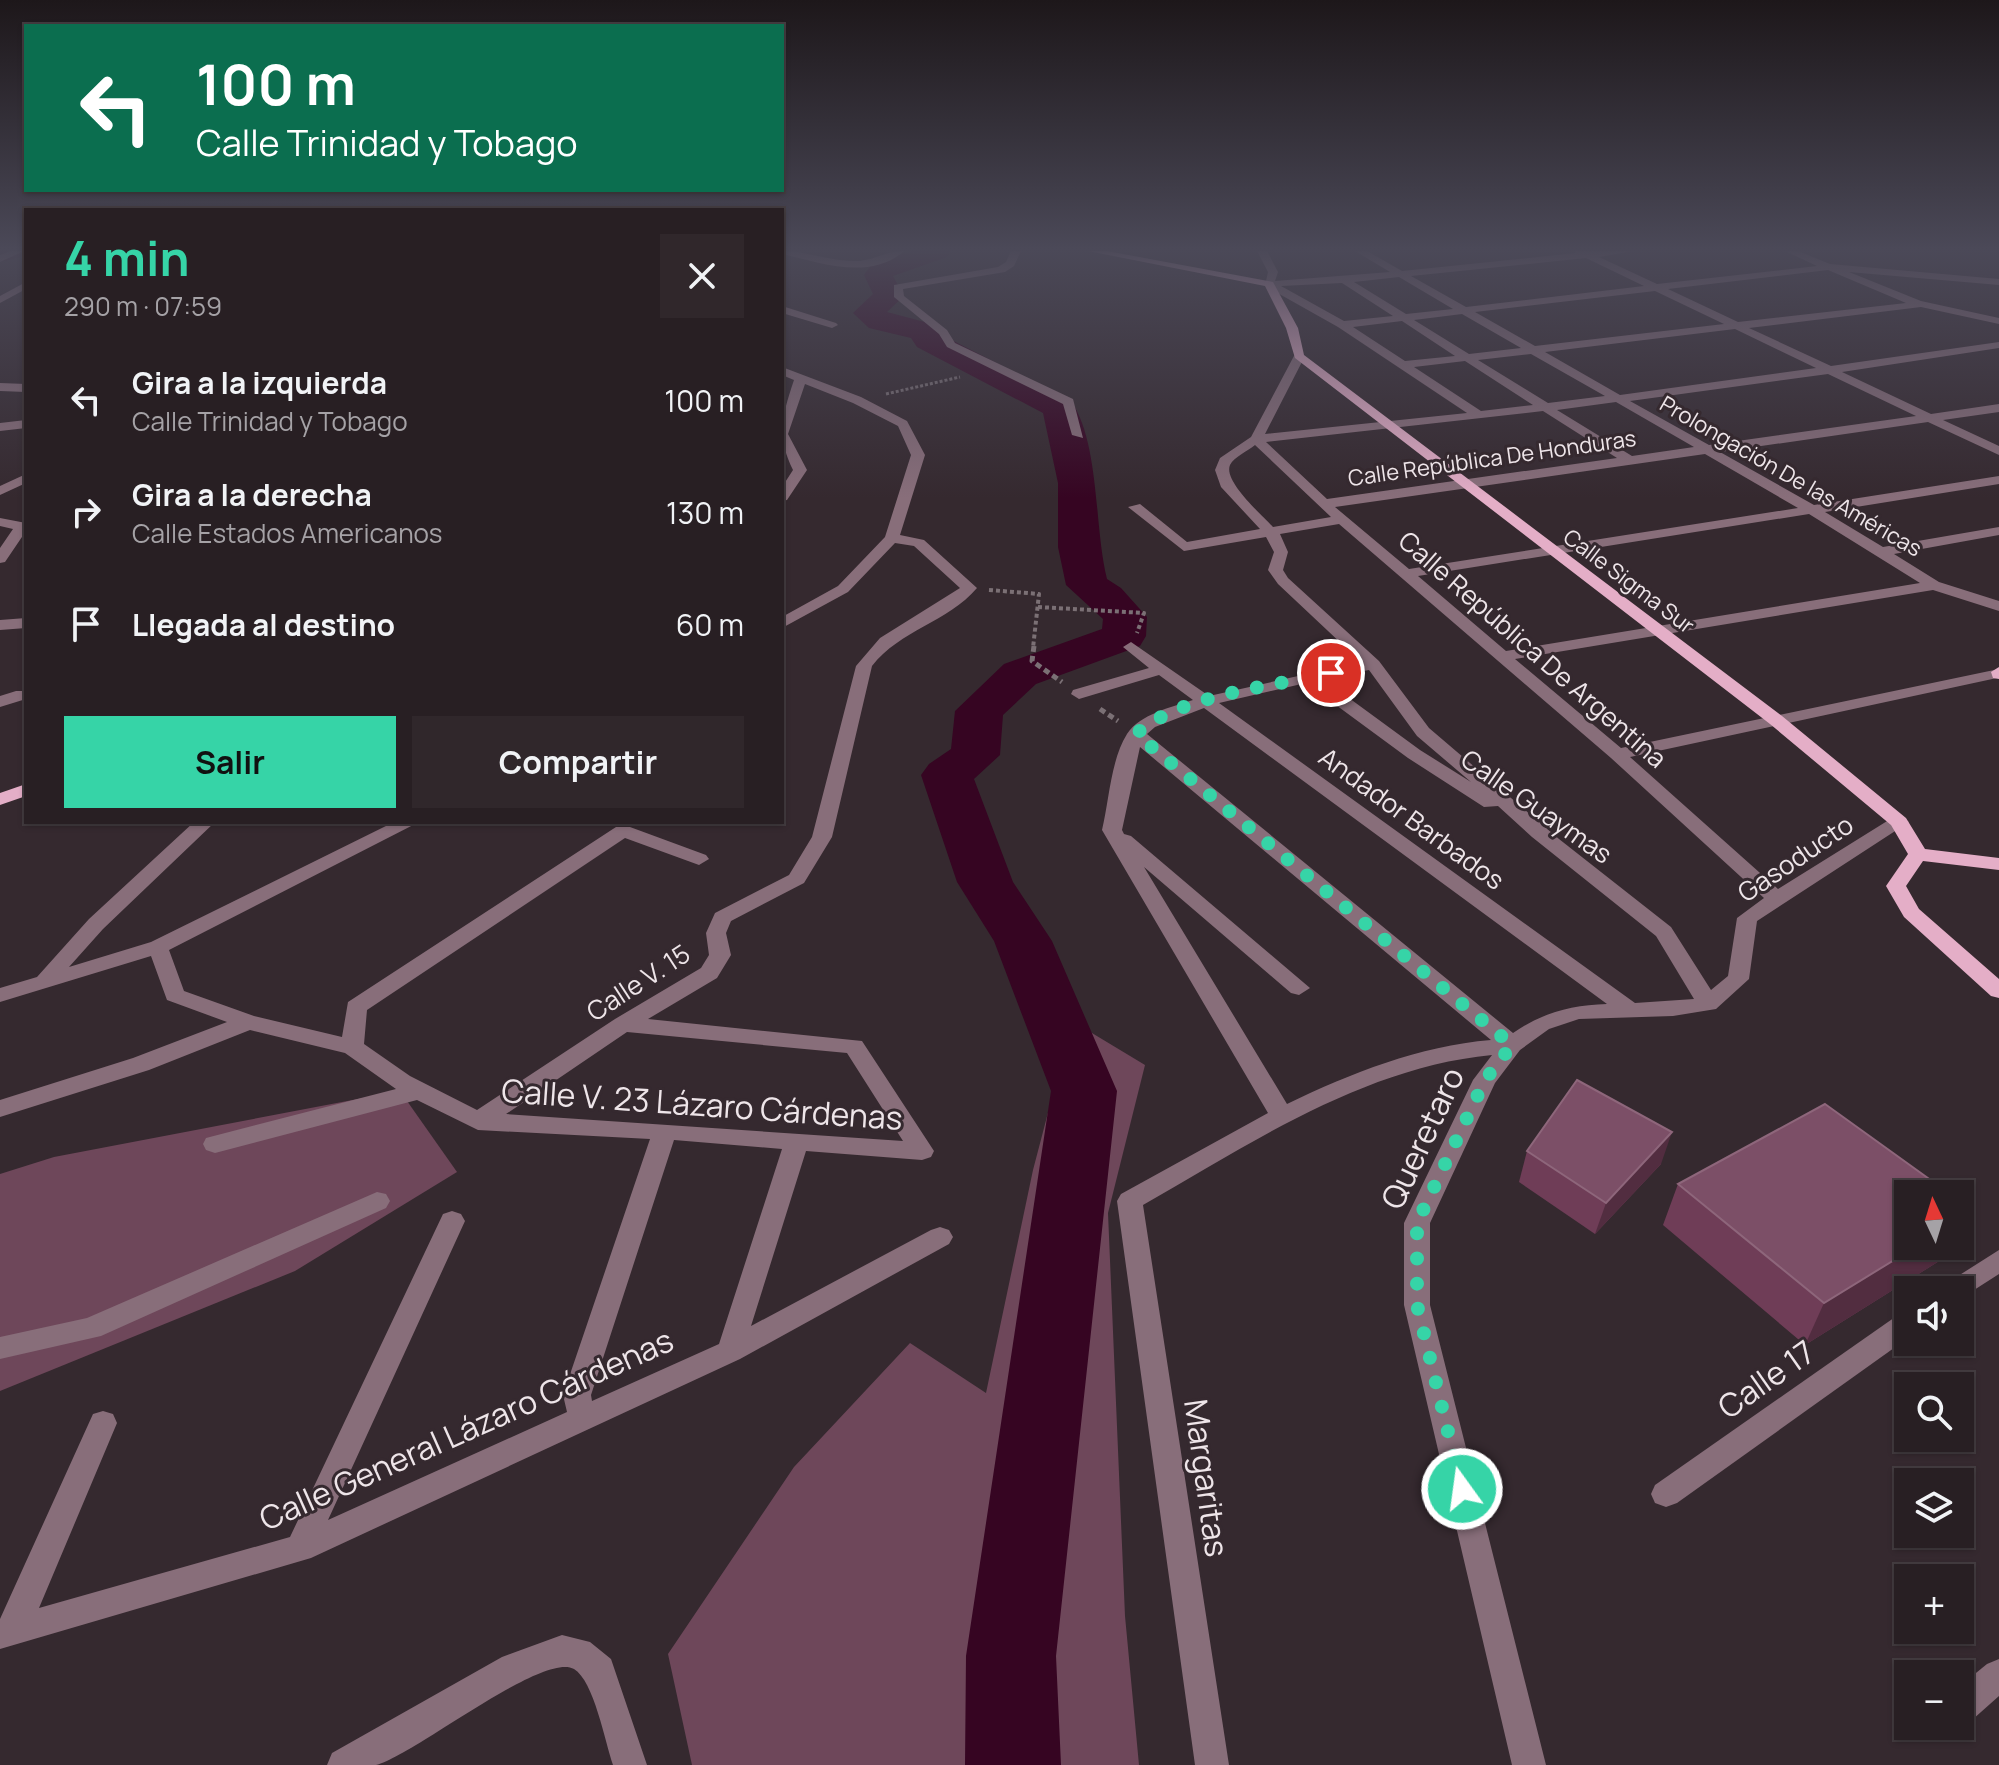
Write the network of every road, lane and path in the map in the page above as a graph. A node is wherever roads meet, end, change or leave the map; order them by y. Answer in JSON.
{"nodes":[{"id":1,"x":944,"y":333,"type":"edge"},
{"id":2,"x":1293,"y":333,"type":"edge"},
{"id":3,"x":1355,"y":333,"type":"edge"},
{"id":4,"x":1428,"y":333,"type":"edge"},
{"id":5,"x":1503,"y":333,"type":"edge"},
{"id":6,"x":1685,"y":333,"type":"edge"},
{"id":7,"x":1750,"y":333,"type":"edge"},
{"id":8,"x":1999,"y":345,"type":"edge"},
{"id":9,"x":1534,"y":352,"type":"junction"},
{"id":10,"x":1299,"y":356,"type":"junction"},
{"id":11,"x":1471,"y":359,"type":"junction"},
{"id":12,"x":1405,"y":365,"type":"junction"},
{"id":13,"x":1831,"y":371,"type":"junction"},
{"id":14,"x":784,"y":372,"type":"edge"},
{"id":15,"x":801,"y":377,"type":"junction"},
{"id":16,"x":960,"y":377,"type":"dead end"},
{"id":17,"x":0,"y":387,"type":"edge"},
{"id":18,"x":24,"y":388,"type":"edge"},
{"id":19,"x":1613,"y":398,"type":"junction"},
{"id":20,"x":857,"y":400,"type":"junction"},
{"id":21,"x":1541,"y":408,"type":"junction"},
{"id":22,"x":1999,"y":408,"type":"edge"},
{"id":23,"x":1480,"y":416,"type":"junction"},
{"id":24,"x":1926,"y":419,"type":"junction"},
{"id":25,"x":24,"y":424,"type":"edge"},
{"id":26,"x":1393,"y":426,"type":"junction"},
{"id":27,"x":0,"y":427,"type":"edge"},
{"id":28,"x":784,"y":428,"type":"edge"},
{"id":29,"x":1078,"y":435,"type":"dead end"},
{"id":30,"x":784,"y":438,"type":"edge"},
{"id":31,"x":1256,"y":439,"type":"junction"},
{"id":32,"x":1704,"y":451,"type":"junction"},
{"id":33,"x":1999,"y":451,"type":"edge"},
{"id":34,"x":1630,"y":461,"type":"junction"},
{"id":35,"x":24,"y":479,"type":"edge"},
{"id":36,"x":1999,"y":480,"type":"edge"},
{"id":37,"x":1466,"y":484,"type":"junction"},
{"id":38,"x":0,"y":491,"type":"edge"},
{"id":39,"x":784,"y":494,"type":"edge"},
{"id":40,"x":1324,"y":504,"type":"junction"},
{"id":41,"x":1135,"y":507,"type":"dead end"},
{"id":42,"x":1814,"y":511,"type":"junction"},
{"id":43,"x":1343,"y":519,"type":"junction"},
{"id":44,"x":0,"y":522,"type":"edge"},
{"id":45,"x":1267,"y":531,"type":"junction"},
{"id":46,"x":1999,"y":531,"type":"edge"},
{"id":47,"x":892,"y":538,"type":"junction"},
{"id":48,"x":1551,"y":551,"type":"junction"},
{"id":49,"x":1880,"y":552,"type":"junction"},
{"id":50,"x":0,"y":559,"type":"edge"},
{"id":51,"x":1405,"y":574,"type":"junction"},
{"id":52,"x":1934,"y":585,"type":"junction"},
{"id":53,"x":969,"y":588,"type":"junction"},
{"id":54,"x":1999,"y":606,"type":"edge"},
{"id":55,"x":1038,"y":607,"type":"junction"},
{"id":56,"x":784,"y":622,"type":"edge"},
{"id":57,"x":24,"y":623,"type":"edge"},
{"id":58,"x":0,"y":625,"type":"edge"},
{"id":59,"x":1658,"y":629,"type":"junction"},
{"id":60,"x":1131,"y":647,"type":"joint"},
{"id":61,"x":1502,"y":656,"type":"junction"},
{"id":62,"x":1373,"y":664,"type":"junction"},
{"id":63,"x":1162,"y":669,"type":"junction"},
{"id":64,"x":1045,"y":670,"type":"dead end"},
{"id":65,"x":1998,"y":673,"type":"edge"},
{"id":66,"x":1310,"y":678,"type":"junction"},
{"id":67,"x":1079,"y":694,"type":"dead end"},
{"id":68,"x":22,"y":695,"type":"dead end"},
{"id":69,"x":1206,"y":701,"type":"junction"},
{"id":70,"x":0,"y":702,"type":"edge"},
{"id":71,"x":1776,"y":720,"type":"junction"},
{"id":72,"x":1136,"y":734,"type":"junction"},
{"id":73,"x":1617,"y":754,"type":"junction"},
{"id":74,"x":24,"y":791,"type":"edge"},
{"id":75,"x":0,"y":799,"type":"edge"},
{"id":76,"x":1899,"y":822,"type":"junction"},
{"id":77,"x":203,"y":824,"type":"edge"},
{"id":78,"x":405,"y":824,"type":"edge"},
{"id":79,"x":625,"y":827,"type":"edge"},
{"id":80,"x":1112,"y":830,"type":"junction"},
{"id":81,"x":1549,"y":839,"type":"junction"},
{"id":82,"x":1918,"y":854,"type":"junction"},
{"id":83,"x":699,"y":859,"type":"dead end"},
{"id":84,"x":1999,"y":864,"type":"edge"},
{"id":85,"x":1777,"y":899,"type":"junction"},
{"id":86,"x":158,"y":947,"type":"junction"},
{"id":87,"x":45,"y":981,"type":"junction"},
{"id":88,"x":1299,"y":988,"type":"dead end"},
{"id":89,"x":1999,"y":991,"type":"edge"},
{"id":90,"x":0,"y":995,"type":"edge"},
{"id":91,"x":1708,"y":1004,"type":"junction"},
{"id":92,"x":1630,"y":1010,"type":"junction"},
{"id":93,"x":249,"y":1022,"type":"junction"},
{"id":94,"x":623,"y":1024,"type":"junction"},
{"id":95,"x":1512,"y":1045,"type":"junction"},
{"id":96,"x":352,"y":1047,"type":"junction"},
{"id":97,"x":419,"y":1091,"type":"junction"},
{"id":98,"x":0,"y":1109,"type":"edge"},
{"id":99,"x":1282,"y":1116,"type":"junction"},
{"id":100,"x":478,"y":1121,"type":"junction"},
{"id":101,"x":665,"y":1131,"type":"junction"},
{"id":102,"x":797,"y":1141,"type":"junction"},
{"id":103,"x":215,"y":1144,"type":"dead end"},
{"id":104,"x":377,"y":1201,"type":"dead end"},
{"id":105,"x":452,"y":1221,"type":"dead end"},
{"id":106,"x":940,"y":1237,"type":"dead end"},
{"id":107,"x":1999,"y":1260,"type":"edge"},
{"id":108,"x":1974,"y":1277,"type":"edge"},
{"id":109,"x":1894,"y":1333,"type":"edge"},
{"id":110,"x":0,"y":1348,"type":"edge"},
{"id":111,"x":730,"y":1351,"type":"junction"},
{"id":112,"x":583,"y":1421,"type":"junction"},
{"id":113,"x":103,"y":1423,"type":"dead end"},
{"id":114,"x":1666,"y":1494,"type":"dead end"},
{"id":115,"x":300,"y":1548,"type":"junction"},
{"id":116,"x":7,"y":1631,"type":"edge"},
{"id":117,"x":1999,"y":1675,"type":"edge"},
{"id":118,"x":1974,"y":1696,"type":"edge"},
{"id":119,"x":344,"y":1765,"type":"edge"},
{"id":120,"x":630,"y":1765,"type":"edge"},
{"id":121,"x":1212,"y":1765,"type":"edge"},
{"id":122,"x":1529,"y":1765,"type":"edge"}],
"edges":[{"from":1,"to":29,"type":"street"},
{"from":2,"to":10,"type":"main road"},
{"from":3,"to":12,"type":"street"},
{"from":4,"to":11,"type":"street"},
{"from":5,"to":9,"type":"street","name":"Prolongación De las Américas"},
{"from":6,"to":9,"type":"street"},
{"from":7,"to":13,"type":"street"},
{"from":8,"to":13,"type":"street"},
{"from":9,"to":11,"type":"street"},
{"from":9,"to":19,"type":"street","name":"Prolongación De las Américas"},
{"from":10,"to":26,"type":"main road","name":"Calle Sigma Sur"},
{"from":10,"to":31,"type":"street"},
{"from":11,"to":12,"type":"street"},
{"from":11,"to":21,"type":"street"},
{"from":12,"to":23,"type":"street"},
{"from":13,"to":19,"type":"street"},
{"from":13,"to":24,"type":"street"},
{"from":14,"to":15,"type":"street"},
{"from":15,"to":20,"type":"street"},
{"from":15,"to":28,"type":"street"},
{"from":16,"to":20,"type":"path"},
{"from":17,"to":18,"type":"street"},
{"from":19,"to":21,"type":"street"},
{"from":19,"to":32,"type":"street","name":"Prolongación De las Américas"},
{"from":20,"to":47,"type":"street"},
{"from":21,"to":23,"type":"street"},
{"from":21,"to":34,"type":"street"},
{"from":22,"to":24,"type":"street","name":"Calle República De Honduras"},
{"from":23,"to":26,"type":"street"},
{"from":24,"to":32,"type":"street","name":"Calle República De Honduras"},
{"from":24,"to":33,"type":"street"},
{"from":25,"to":27,"type":"street"},
{"from":26,"to":31,"type":"street"},
{"from":26,"to":37,"type":"main road","name":"Calle Sigma Sur"},
{"from":30,"to":39,"type":"street"},
{"from":31,"to":40,"type":"street","name":"Calle República De Argentina"},
{"from":31,"to":45,"type":"street"},
{"from":32,"to":34,"type":"street","name":"Calle República De Honduras"},
{"from":32,"to":42,"type":"street","name":"Prolongación De las Américas"},
{"from":34,"to":37,"type":"street","name":"Calle República De Honduras"},
{"from":35,"to":38,"type":"street"},
{"from":36,"to":42,"type":"street"},
{"from":37,"to":40,"type":"street","name":"Calle República De Honduras"},
{"from":37,"to":48,"type":"main road","name":"Calle Sigma Sur"},
{"from":40,"to":43,"type":"street","name":"Calle República De Argentina"},
{"from":41,"to":45,"type":"street"},
{"from":42,"to":48,"type":"street"},
{"from":42,"to":49,"type":"street","name":"Prolongación De las Américas"},
{"from":43,"to":45,"type":"street"},
{"from":43,"to":51,"type":"street","name":"Calle República De Argentina"},
{"from":44,"to":50,"type":"street"},
{"from":45,"to":62,"type":"street"},
{"from":46,"to":49,"type":"street"},
{"from":47,"to":53,"type":"street"},
{"from":47,"to":56,"type":"street"},
{"from":48,"to":51,"type":"street"},
{"from":48,"to":59,"type":"main road","name":"Calle Sigma Sur"},
{"from":49,"to":52,"type":"street","name":"Prolongación De las Américas"},
{"from":51,"to":61,"type":"street","name":"Calle República De Argentina"},
{"from":52,"to":54,"type":"street","name":"Prolongación De las Américas"},
{"from":52,"to":59,"type":"street"},
{"from":53,"to":55,"type":"path"},
{"from":53,"to":94,"type":"street","name":"Calle V. 15"},
{"from":55,"to":60,"type":"path"},
{"from":55,"to":64,"type":"path"},
{"from":57,"to":58,"type":"street"},
{"from":59,"to":61,"type":"street"},
{"from":59,"to":71,"type":"main road","name":"Calle Sigma Sur"},
{"from":60,"to":63,"type":"street","name":"Andador Barbados"},
{"from":61,"to":73,"type":"street","name":"Calle República De Argentina"},
{"from":62,"to":66,"type":"street"},
{"from":62,"to":81,"type":"street"},
{"from":63,"to":67,"type":"street"},
{"from":63,"to":69,"type":"street","name":"Andador Barbados"},
{"from":65,"to":71,"type":"street"},
{"from":66,"to":69,"type":"street"},
{"from":66,"to":81,"type":"street","name":"Calle Guaymas"},
{"from":68,"to":70,"type":"street"},
{"from":69,"to":72,"type":"street"},
{"from":69,"to":92,"type":"street","name":"Andador Barbados"},
{"from":71,"to":73,"type":"street"},
{"from":71,"to":76,"type":"main road","name":"Calle Sigma Sur"},
{"from":72,"to":80,"type":"street"},
{"from":72,"to":95,"type":"street"},
{"from":73,"to":85,"type":"street","name":"Calle República De Argentina"},
{"from":74,"to":75,"type":"main road"},
{"from":76,"to":82,"type":"main road","name":"Calle Sigma Sur"},
{"from":76,"to":85,"type":"street","name":"Gasoducto"},
{"from":77,"to":87,"type":"street"},
{"from":78,"to":86,"type":"street"},
{"from":79,"to":83,"type":"street"},
{"from":79,"to":96,"type":"street"},
{"from":80,"to":88,"type":"street"},
{"from":80,"to":99,"type":"street"},
{"from":81,"to":91,"type":"street","name":"Calle Guaymas"},
{"from":82,"to":84,"type":"main road"},
{"from":82,"to":89,"type":"main road"},
{"from":85,"to":91,"type":"street","name":"Gasoducto"},
{"from":86,"to":87,"type":"street"},
{"from":86,"to":93,"type":"street"},
{"from":87,"to":90,"type":"street"},
{"from":91,"to":92,"type":"street"},
{"from":92,"to":95,"type":"street","name":"Queretaro"},
{"from":93,"to":96,"type":"street"},
{"from":93,"to":98,"type":"street"},
{"from":94,"to":100,"type":"street","name":"Calle V. 15"},
{"from":94,"to":102,"type":"street","name":"Calle V. 23 Lázaro Cárdenas"},
{"from":95,"to":99,"type":"street"},
{"from":95,"to":122,"type":"street","name":"Queretaro"},
{"from":96,"to":97,"type":"street"},
{"from":97,"to":100,"type":"street"},
{"from":97,"to":103,"type":"street"},
{"from":99,"to":121,"type":"street","name":"Margaritas"},
{"from":100,"to":101,"type":"street","name":"Calle V. 23 Lázaro Cárdenas"},
{"from":101,"to":102,"type":"street","name":"Calle V. 23 Lázaro Cárdenas"},
{"from":101,"to":112,"type":"street"},
{"from":102,"to":111,"type":"street"},
{"from":104,"to":110,"type":"street"},
{"from":105,"to":115,"type":"street"},
{"from":106,"to":111,"type":"street","name":"Calle General Lázaro Cárdenas"},
{"from":107,"to":108,"type":"street"},
{"from":109,"to":114,"type":"street","name":"Calle 17"},
{"from":111,"to":112,"type":"street","name":"Calle General Lázaro Cárdenas"},
{"from":112,"to":115,"type":"street","name":"Calle General Lázaro Cárdenas"},
{"from":113,"to":116,"type":"street"},
{"from":115,"to":116,"type":"street","name":"Calle General Lázaro Cárdenas"},
{"from":117,"to":118,"type":"street"},
{"from":119,"to":120,"type":"street"}]}
